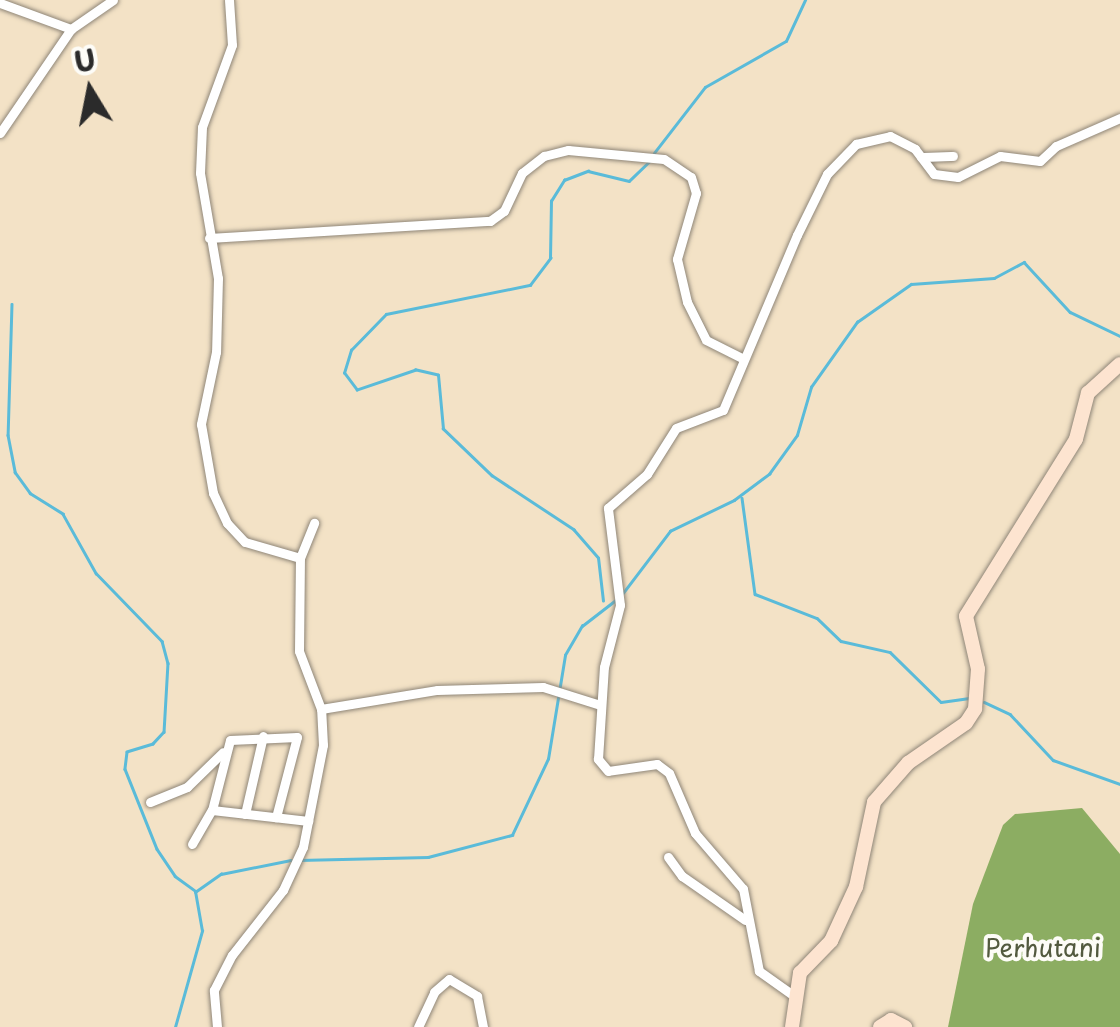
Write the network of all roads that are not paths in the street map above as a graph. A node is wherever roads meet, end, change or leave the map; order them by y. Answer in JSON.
{"nodes":[{"id":1,"x":113,"y":0,"type":"edge"},
{"id":2,"x":229,"y":0,"type":"edge"},
{"id":3,"x":0,"y":3,"type":"edge"},
{"id":4,"x":71,"y":29,"type":"junction"},
{"id":5,"x":1120,"y":118,"type":"edge"},
{"id":6,"x":0,"y":133,"type":"edge"},
{"id":7,"x":952,"y":156,"type":"dead end"},
{"id":8,"x":921,"y":157,"type":"junction"},
{"id":9,"x":209,"y":238,"type":"junction"},
{"id":10,"x":742,"y":358,"type":"junction"},
{"id":11,"x":1120,"y":364,"type":"edge"},
{"id":12,"x":314,"y":523,"type":"dead end"},
{"id":13,"x":300,"y":558,"type":"junction"},
{"id":14,"x":600,"y":705,"type":"junction"},
{"id":15,"x":321,"y":710,"type":"junction"},
{"id":16,"x":263,"y":736,"type":"junction"},
{"id":17,"x":225,"y":750,"type":"junction"},
{"id":18,"x":150,"y":802,"type":"dead end"},
{"id":19,"x":212,"y":810,"type":"junction"},
{"id":20,"x":245,"y":814,"type":"junction"},
{"id":21,"x":276,"y":818,"type":"junction"},
{"id":22,"x":308,"y":821,"type":"junction"},
{"id":23,"x":192,"y":844,"type":"dead end"},
{"id":24,"x":668,"y":857,"type":"dead end"},
{"id":25,"x":745,"y":920,"type":"junction"},
{"id":26,"x":797,"y":998,"type":"junction"},
{"id":27,"x":217,"y":1027,"type":"edge"},
{"id":28,"x":418,"y":1027,"type":"edge"},
{"id":29,"x":484,"y":1027,"type":"edge"},
{"id":30,"x":792,"y":1027,"type":"edge"},
{"id":31,"x":880,"y":1027,"type":"edge"},
{"id":32,"x":905,"y":1027,"type":"edge"}],
"edges":[{"from":1,"to":4,"type":"street"},
{"from":2,"to":9,"type":"street"},
{"from":3,"to":4,"type":"street"},
{"from":4,"to":6,"type":"street"},
{"from":5,"to":8,"type":"street"},
{"from":7,"to":8,"type":"street"},
{"from":8,"to":10,"type":"street"},
{"from":9,"to":10,"type":"street"},
{"from":9,"to":13,"type":"street"},
{"from":10,"to":14,"type":"street"},
{"from":11,"to":26,"type":"street"},
{"from":12,"to":13,"type":"street"},
{"from":13,"to":15,"type":"street"},
{"from":14,"to":15,"type":"street"},
{"from":14,"to":25,"type":"street"},
{"from":15,"to":22,"type":"street"},
{"from":16,"to":17,"type":"street"},
{"from":16,"to":20,"type":"street"},
{"from":16,"to":21,"type":"street"},
{"from":17,"to":18,"type":"street"},
{"from":17,"to":19,"type":"street"},
{"from":19,"to":20,"type":"street"},
{"from":19,"to":23,"type":"street"},
{"from":20,"to":21,"type":"street"},
{"from":21,"to":22,"type":"street"},
{"from":22,"to":27,"type":"street"},
{"from":24,"to":25,"type":"street"},
{"from":25,"to":26,"type":"street"},
{"from":26,"to":30,"type":"street"},
{"from":28,"to":29,"type":"street"},
{"from":31,"to":32,"type":"street"}]}
